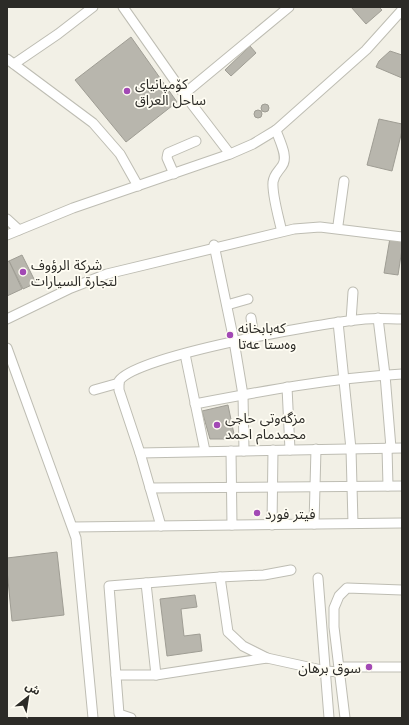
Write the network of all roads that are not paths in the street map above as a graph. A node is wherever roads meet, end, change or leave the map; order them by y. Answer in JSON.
{"nodes":[{"id":1,"x":93,"y":7,"type":"edge"},
{"id":2,"x":123,"y":7,"type":"edge"},
{"id":3,"x":289,"y":7,"type":"edge"},
{"id":4,"x":402,"y":10,"type":"edge"},
{"id":5,"x":10,"y":62,"type":"edge"},
{"id":6,"x":184,"y":94,"type":"junction"},
{"id":7,"x":276,"y":130,"type":"junction"},
{"id":8,"x":196,"y":141,"type":"dead end"},
{"id":9,"x":230,"y":154,"type":"junction"},
{"id":10,"x":174,"y":174,"type":"junction"},
{"id":11,"x":344,"y":181,"type":"dead end"},
{"id":12,"x":138,"y":186,"type":"junction"},
{"id":13,"x":7,"y":219,"type":"edge"},
{"id":14,"x":340,"y":226,"type":"junction"},
{"id":15,"x":19,"y":230,"type":"junction"},
{"id":16,"x":278,"y":230,"type":"junction"},
{"id":17,"x":402,"y":234,"type":"edge"},
{"id":18,"x":7,"y":235,"type":"edge"},
{"id":19,"x":402,"y":238,"type":"edge"},
{"id":20,"x":215,"y":247,"type":"junction"},
{"id":21,"x":106,"y":272,"type":"junction"},
{"id":22,"x":353,"y":292,"type":"dead end"},
{"id":23,"x":248,"y":299,"type":"dead end"},
{"id":24,"x":227,"y":305,"type":"junction"},
{"id":25,"x":7,"y":313,"type":"edge"},
{"id":26,"x":251,"y":318,"type":"dead end"},
{"id":27,"x":378,"y":318,"type":"junction"},
{"id":28,"x":7,"y":319,"type":"edge"},
{"id":29,"x":402,"y":319,"type":"edge"},
{"id":30,"x":351,"y":321,"type":"junction"},
{"id":31,"x":338,"y":322,"type":"junction"},
{"id":32,"x":254,"y":337,"type":"junction"},
{"id":33,"x":234,"y":341,"type":"junction"},
{"id":34,"x":7,"y":348,"type":"edge"},
{"id":35,"x":185,"y":354,"type":"junction"},
{"id":36,"x":402,"y":374,"type":"edge"},
{"id":37,"x":385,"y":375,"type":"junction"},
{"id":38,"x":344,"y":379,"type":"junction"},
{"id":39,"x":119,"y":383,"type":"junction"},
{"id":40,"x":287,"y":387,"type":"junction"},
{"id":41,"x":94,"y":390,"type":"dead end"},
{"id":42,"x":243,"y":395,"type":"junction"},
{"id":43,"x":195,"y":404,"type":"junction"},
{"id":44,"x":389,"y":448,"type":"junction"},
{"id":45,"x":402,"y":448,"type":"edge"},
{"id":46,"x":316,"y":449,"type":"junction"},
{"id":47,"x":351,"y":449,"type":"junction"},
{"id":48,"x":273,"y":450,"type":"junction"},
{"id":49,"x":290,"y":450,"type":"junction"},
{"id":50,"x":205,"y":451,"type":"junction"},
{"id":51,"x":232,"y":451,"type":"junction"},
{"id":52,"x":244,"y":451,"type":"junction"},
{"id":53,"x":140,"y":453,"type":"junction"},
{"id":54,"x":315,"y":486,"type":"junction"},
{"id":55,"x":352,"y":486,"type":"junction"},
{"id":56,"x":388,"y":486,"type":"junction"},
{"id":57,"x":402,"y":486,"type":"edge"},
{"id":58,"x":232,"y":487,"type":"junction"},
{"id":59,"x":274,"y":487,"type":"junction"},
{"id":60,"x":150,"y":488,"type":"junction"},
{"id":61,"x":353,"y":523,"type":"junction"},
{"id":62,"x":402,"y":523,"type":"edge"},
{"id":63,"x":272,"y":524,"type":"junction"},
{"id":64,"x":314,"y":524,"type":"junction"},
{"id":65,"x":232,"y":525,"type":"junction"},
{"id":66,"x":161,"y":526,"type":"junction"},
{"id":67,"x":73,"y":527,"type":"junction"},
{"id":68,"x":291,"y":570,"type":"dead end"},
{"id":69,"x":220,"y":577,"type":"junction"},
{"id":70,"x":318,"y":578,"type":"dead end"},
{"id":71,"x":146,"y":583,"type":"junction"},
{"id":72,"x":402,"y":590,"type":"edge"},
{"id":73,"x":266,"y":658,"type":"junction"},
{"id":74,"x":402,"y":667,"type":"edge"},
{"id":75,"x":340,"y":669,"type":"junction"},
{"id":76,"x":326,"y":671,"type":"junction"},
{"id":77,"x":116,"y":675,"type":"junction"},
{"id":78,"x":156,"y":675,"type":"junction"},
{"id":79,"x":93,"y":718,"type":"edge"},
{"id":80,"x":131,"y":718,"type":"edge"},
{"id":81,"x":329,"y":718,"type":"edge"},
{"id":82,"x":345,"y":718,"type":"edge"}],
"edges":[{"from":1,"to":5,"type":"street"},
{"from":2,"to":6,"type":"street"},
{"from":3,"to":6,"type":"street"},
{"from":4,"to":7,"type":"street"},
{"from":5,"to":12,"type":"street"},
{"from":6,"to":9,"type":"street"},
{"from":7,"to":9,"type":"street"},
{"from":7,"to":16,"type":"street"},
{"from":8,"to":10,"type":"street"},
{"from":9,"to":10,"type":"street"},
{"from":10,"to":12,"type":"street"},
{"from":11,"to":14,"type":"street"},
{"from":12,"to":15,"type":"street"},
{"from":13,"to":15,"type":"street"},
{"from":14,"to":16,"type":"street"},
{"from":14,"to":17,"type":"street"},
{"from":14,"to":19,"type":"street"},
{"from":15,"to":18,"type":"street"},
{"from":16,"to":20,"type":"street"},
{"from":20,"to":21,"type":"street"},
{"from":20,"to":24,"type":"street"},
{"from":21,"to":25,"type":"street"},
{"from":21,"to":28,"type":"street"},
{"from":22,"to":30,"type":"street"},
{"from":23,"to":24,"type":"street"},
{"from":24,"to":33,"type":"street"},
{"from":26,"to":32,"type":"street"},
{"from":27,"to":29,"type":"street"},
{"from":27,"to":30,"type":"street"},
{"from":27,"to":37,"type":"street"},
{"from":30,"to":31,"type":"street"},
{"from":31,"to":32,"type":"street"},
{"from":31,"to":38,"type":"street"},
{"from":32,"to":33,"type":"street"},
{"from":33,"to":35,"type":"street"},
{"from":33,"to":42,"type":"street"},
{"from":34,"to":67,"type":"street"},
{"from":35,"to":39,"type":"street"},
{"from":35,"to":43,"type":"street"},
{"from":36,"to":37,"type":"street"},
{"from":37,"to":38,"type":"street"},
{"from":37,"to":44,"type":"street"},
{"from":38,"to":40,"type":"street"},
{"from":38,"to":47,"type":"street"},
{"from":39,"to":41,"type":"street"},
{"from":39,"to":53,"type":"street"},
{"from":40,"to":42,"type":"street"},
{"from":40,"to":49,"type":"street"},
{"from":42,"to":43,"type":"street"},
{"from":42,"to":52,"type":"street"},
{"from":43,"to":50,"type":"street"},
{"from":44,"to":45,"type":"street"},
{"from":44,"to":47,"type":"street"},
{"from":44,"to":56,"type":"street"},
{"from":46,"to":47,"type":"street"},
{"from":46,"to":49,"type":"street"},
{"from":46,"to":54,"type":"street"},
{"from":47,"to":55,"type":"street"},
{"from":48,"to":49,"type":"street"},
{"from":48,"to":52,"type":"street"},
{"from":48,"to":59,"type":"street"},
{"from":50,"to":51,"type":"street"},
{"from":50,"to":53,"type":"street"},
{"from":51,"to":52,"type":"street"},
{"from":51,"to":58,"type":"street"},
{"from":53,"to":60,"type":"street"},
{"from":54,"to":55,"type":"street"},
{"from":54,"to":59,"type":"street"},
{"from":54,"to":64,"type":"street"},
{"from":55,"to":56,"type":"street"},
{"from":55,"to":61,"type":"street"},
{"from":56,"to":57,"type":"street"},
{"from":58,"to":59,"type":"street"},
{"from":58,"to":60,"type":"street"},
{"from":58,"to":65,"type":"street"},
{"from":59,"to":63,"type":"street"},
{"from":60,"to":66,"type":"street"},
{"from":61,"to":62,"type":"street"},
{"from":61,"to":64,"type":"street"},
{"from":63,"to":64,"type":"street"},
{"from":63,"to":65,"type":"street"},
{"from":65,"to":66,"type":"street"},
{"from":66,"to":67,"type":"street"},
{"from":67,"to":79,"type":"street"},
{"from":68,"to":69,"type":"street"},
{"from":69,"to":71,"type":"street"},
{"from":69,"to":73,"type":"street"},
{"from":70,"to":76,"type":"street"},
{"from":71,"to":77,"type":"street"},
{"from":71,"to":78,"type":"street"},
{"from":72,"to":75,"type":"street"},
{"from":73,"to":76,"type":"street"},
{"from":73,"to":78,"type":"street"},
{"from":74,"to":75,"type":"street"},
{"from":75,"to":76,"type":"street"},
{"from":75,"to":82,"type":"street"},
{"from":76,"to":81,"type":"street"},
{"from":77,"to":78,"type":"street"},
{"from":77,"to":80,"type":"street"}]}
